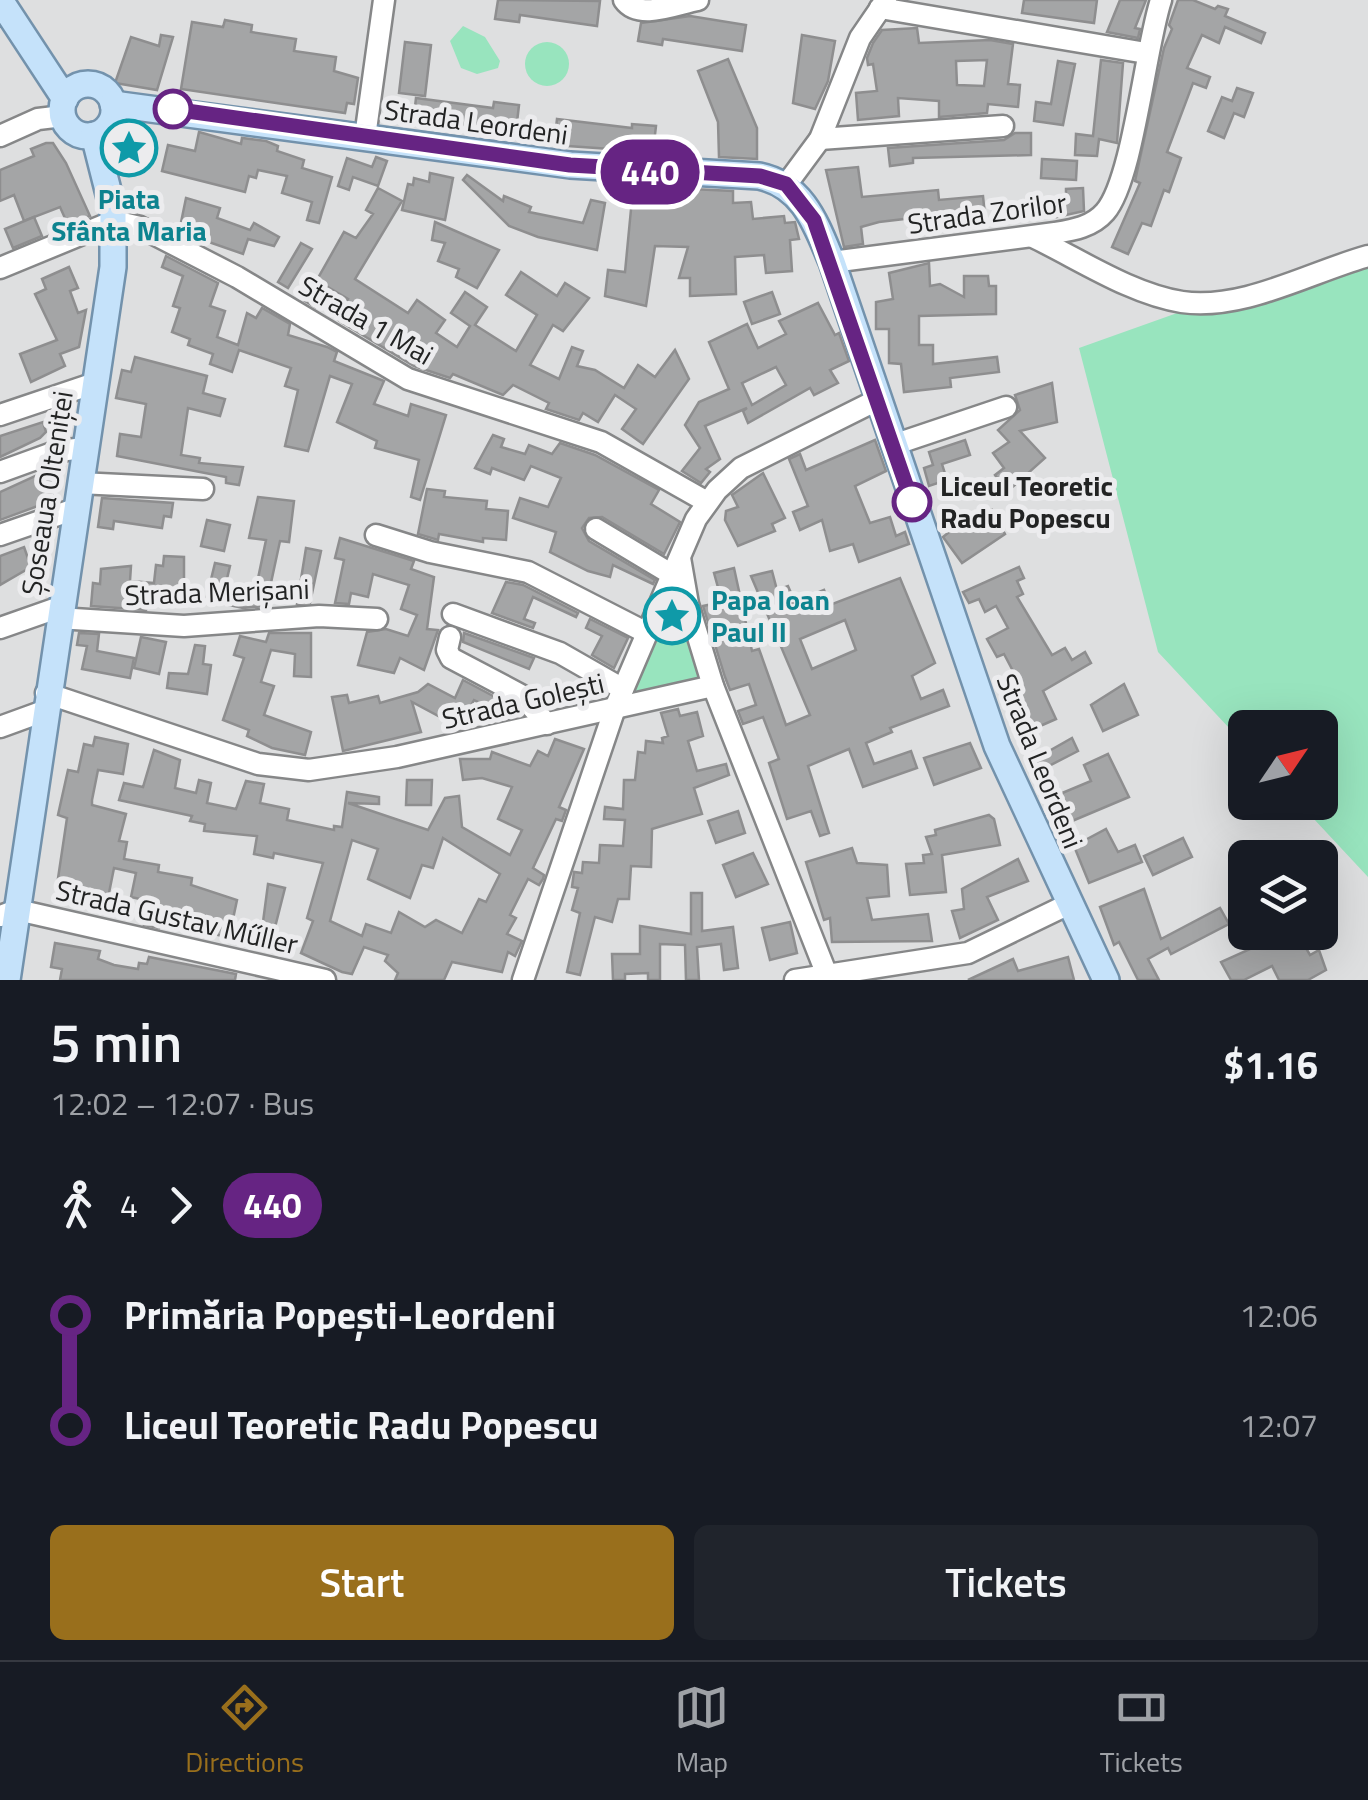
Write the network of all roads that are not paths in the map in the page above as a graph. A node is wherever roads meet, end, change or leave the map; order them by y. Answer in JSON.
{"nodes":[{"id":1,"x":0,"y":0,"type":"edge"},
{"id":2,"x":384,"y":0,"type":"edge"},
{"id":3,"x":624,"y":0,"type":"edge"},
{"id":4,"x":698,"y":0,"type":"edge"},
{"id":5,"x":1161,"y":0,"type":"edge"},
{"id":6,"x":668,"y":3,"type":"edge"},
{"id":7,"x":883,"y":4,"type":"edge"},
{"id":8,"x":1146,"y":53,"type":"junction"},
{"id":9,"x":114,"y":104,"type":"junction"},
{"id":10,"x":64,"y":107,"type":"junction"},
{"id":11,"x":1003,"y":126,"type":"dead end"},
{"id":12,"x":94,"y":135,"type":"junction"},
{"id":13,"x":0,"y":136,"type":"edge"},
{"id":14,"x":364,"y":137,"type":"junction"},
{"id":15,"x":820,"y":139,"type":"junction"},
{"id":16,"x":786,"y":184,"type":"junction"},
{"id":17,"x":114,"y":221,"type":"junction"},
{"id":18,"x":1031,"y":236,"type":"junction"},
{"id":19,"x":1368,"y":256,"type":"edge"},
{"id":20,"x":832,"y":262,"type":"junction"},
{"id":21,"x":0,"y":268,"type":"edge"},
{"id":22,"x":95,"y":383,"type":"junction"},
{"id":23,"x":877,"y":400,"type":"junction"},
{"id":24,"x":1006,"y":407,"type":"dead end"},
{"id":25,"x":0,"y":415,"type":"edge"},
{"id":26,"x":893,"y":445,"type":"junction"},
{"id":27,"x":85,"y":448,"type":"junction"},
{"id":28,"x":0,"y":472,"type":"edge"},
{"id":29,"x":79,"y":483,"type":"junction"},
{"id":30,"x":203,"y":489,"type":"dead end"},
{"id":31,"x":706,"y":502,"type":"junction"},
{"id":32,"x":75,"y":509,"type":"junction"},
{"id":33,"x":596,"y":529,"type":"dead end"},
{"id":34,"x":376,"y":534,"type":"dead end"},
{"id":35,"x":0,"y":535,"type":"edge"},
{"id":36,"x":675,"y":564,"type":"junction"},
{"id":37,"x":59,"y":612,"type":"junction"},
{"id":38,"x":454,"y":614,"type":"dead end"},
{"id":39,"x":378,"y":619,"type":"dead end"},
{"id":40,"x":0,"y":628,"type":"edge"},
{"id":41,"x":646,"y":633,"type":"junction"},
{"id":42,"x":450,"y":637,"type":"dead end"},
{"id":43,"x":713,"y":686,"type":"junction"},
{"id":44,"x":619,"y":699,"type":"junction"},
{"id":45,"x":45,"y":702,"type":"junction"},
{"id":46,"x":548,"y":724,"type":"junction"},
{"id":47,"x":0,"y":728,"type":"edge"},
{"id":48,"x":1068,"y":904,"type":"junction"},
{"id":49,"x":8,"y":913,"type":"edge"},
{"id":50,"x":828,"y":975,"type":"junction"},
{"id":51,"x":7,"y":980,"type":"edge"},
{"id":52,"x":325,"y":980,"type":"edge"},
{"id":53,"x":522,"y":980,"type":"edge"},
{"id":54,"x":795,"y":980,"type":"edge"},
{"id":55,"x":1106,"y":980,"type":"edge"}],
"edges":[{"from":1,"to":10,"type":"main road"},
{"from":2,"to":14,"type":"street"},
{"from":3,"to":6,"type":"street"},
{"from":4,"to":6,"type":"street"},
{"from":5,"to":8,"type":"street","name":"Strada Zorilor"},
{"from":7,"to":8,"type":"street"},
{"from":7,"to":15,"type":"street"},
{"from":8,"to":18,"type":"street","name":"Strada Zorilor"},
{"from":9,"to":10,"type":"main road"},
{"from":9,"to":12,"type":"main road"},
{"from":9,"to":14,"type":"main road","name":"Strada Leordeni"},
{"from":10,"to":12,"type":"main road"},
{"from":10,"to":13,"type":"street"},
{"from":11,"to":15,"type":"street"},
{"from":12,"to":17,"type":"main road","name":"Șoseaua Olteniței"},
{"from":14,"to":16,"type":"main road","name":"Strada Leordeni"},
{"from":15,"to":16,"type":"street"},
{"from":16,"to":20,"type":"main road","name":"Strada Leordeni"},
{"from":17,"to":21,"type":"street"},
{"from":17,"to":22,"type":"main road","name":"Șoseaua Olteniței"},
{"from":17,"to":31,"type":"street","name":"Strada 1 Mai"},
{"from":18,"to":19,"type":"street"},
{"from":18,"to":20,"type":"street","name":"Strada Zorilor"},
{"from":20,"to":23,"type":"main road","name":"Strada Leordeni"},
{"from":22,"to":25,"type":"street"},
{"from":22,"to":27,"type":"main road","name":"Șoseaua Olteniței"},
{"from":23,"to":26,"type":"main road","name":"Strada Leordeni"},
{"from":23,"to":31,"type":"street"},
{"from":24,"to":26,"type":"street"},
{"from":26,"to":48,"type":"main road","name":"Strada Leordeni"},
{"from":27,"to":28,"type":"street"},
{"from":27,"to":29,"type":"main road","name":"Șoseaua Olteniței"},
{"from":29,"to":30,"type":"street"},
{"from":29,"to":32,"type":"main road","name":"Șoseaua Olteniței"},
{"from":31,"to":36,"type":"street"},
{"from":32,"to":35,"type":"street"},
{"from":32,"to":37,"type":"main road","name":"Șoseaua Olteniței"},
{"from":33,"to":36,"type":"street"},
{"from":34,"to":41,"type":"street"},
{"from":36,"to":41,"type":"street"},
{"from":36,"to":43,"type":"street"},
{"from":37,"to":39,"type":"street","name":"Strada Merișani"},
{"from":37,"to":40,"type":"street"},
{"from":37,"to":45,"type":"main road","name":"Șoseaua Olteniței"},
{"from":38,"to":44,"type":"street"},
{"from":41,"to":44,"type":"street"},
{"from":42,"to":46,"type":"street"},
{"from":43,"to":44,"type":"street","name":"Strada Golești"},
{"from":43,"to":50,"type":"street"},
{"from":44,"to":46,"type":"street","name":"Strada Golești"},
{"from":44,"to":53,"type":"street"},
{"from":45,"to":46,"type":"street","name":"Strada Golești"},
{"from":45,"to":47,"type":"street"},
{"from":45,"to":49,"type":"main road","name":"Șoseaua Olteniței"},
{"from":48,"to":50,"type":"street"},
{"from":48,"to":55,"type":"main road","name":"Strada Leordeni"},
{"from":49,"to":51,"type":"main road","name":"Șoseaua Olteniței"},
{"from":49,"to":52,"type":"street","name":"Strada Gustav Műller"},
{"from":50,"to":54,"type":"street"}]}
